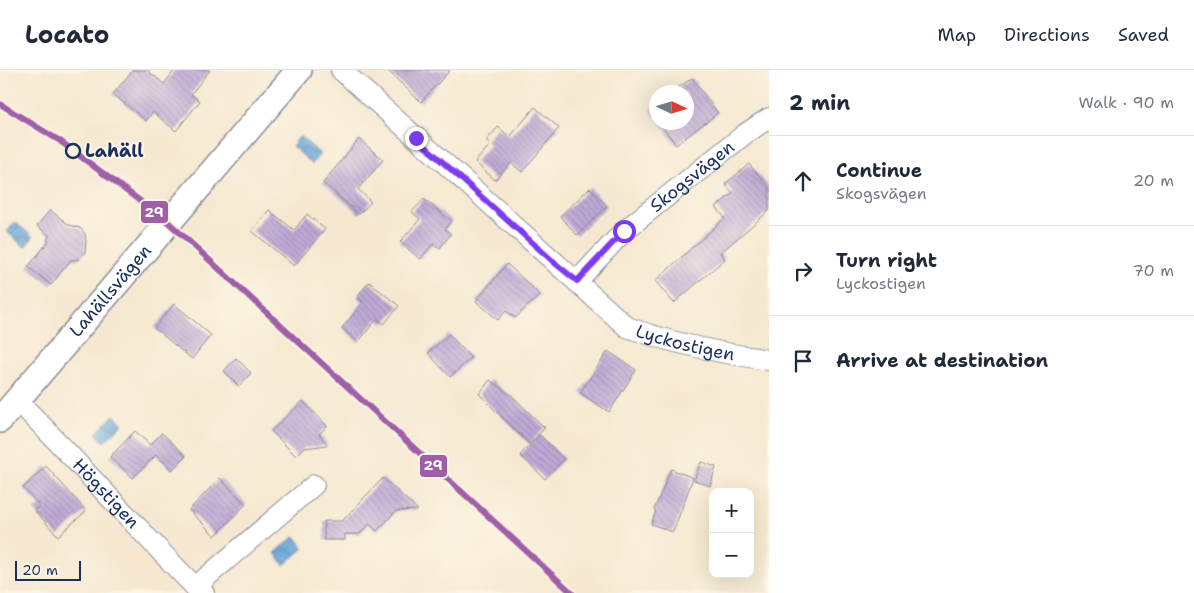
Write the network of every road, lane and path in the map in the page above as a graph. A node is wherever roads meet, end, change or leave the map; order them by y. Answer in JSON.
{"nodes":[{"id":1,"x":299,"y":70,"type":"edge"},
{"id":2,"x":341,"y":70,"type":"edge"},
{"id":3,"x":769,"y":118,"type":"edge"},
{"id":4,"x":577,"y":281,"type":"junction"},
{"id":5,"x":769,"y":360,"type":"edge"},
{"id":6,"x":17,"y":400,"type":"junction"},
{"id":7,"x":0,"y":420,"type":"edge"},
{"id":8,"x":314,"y":485,"type":"dead end"},
{"id":9,"x":200,"y":590,"type":"edge"}],
"edges":[{"from":1,"to":6,"type":"street","name":"Lahällsvägen"},
{"from":2,"to":4,"type":"street","name":"Lyckostigen"},
{"from":3,"to":4,"type":"street","name":"Skogsvägen"},
{"from":4,"to":5,"type":"street","name":"Lyckostigen"},
{"from":6,"to":7,"type":"street","name":"Lahällsvägen"},
{"from":6,"to":9,"type":"street","name":"Högstigen"},
{"from":8,"to":9,"type":"street","name":"Högstigen"}]}
